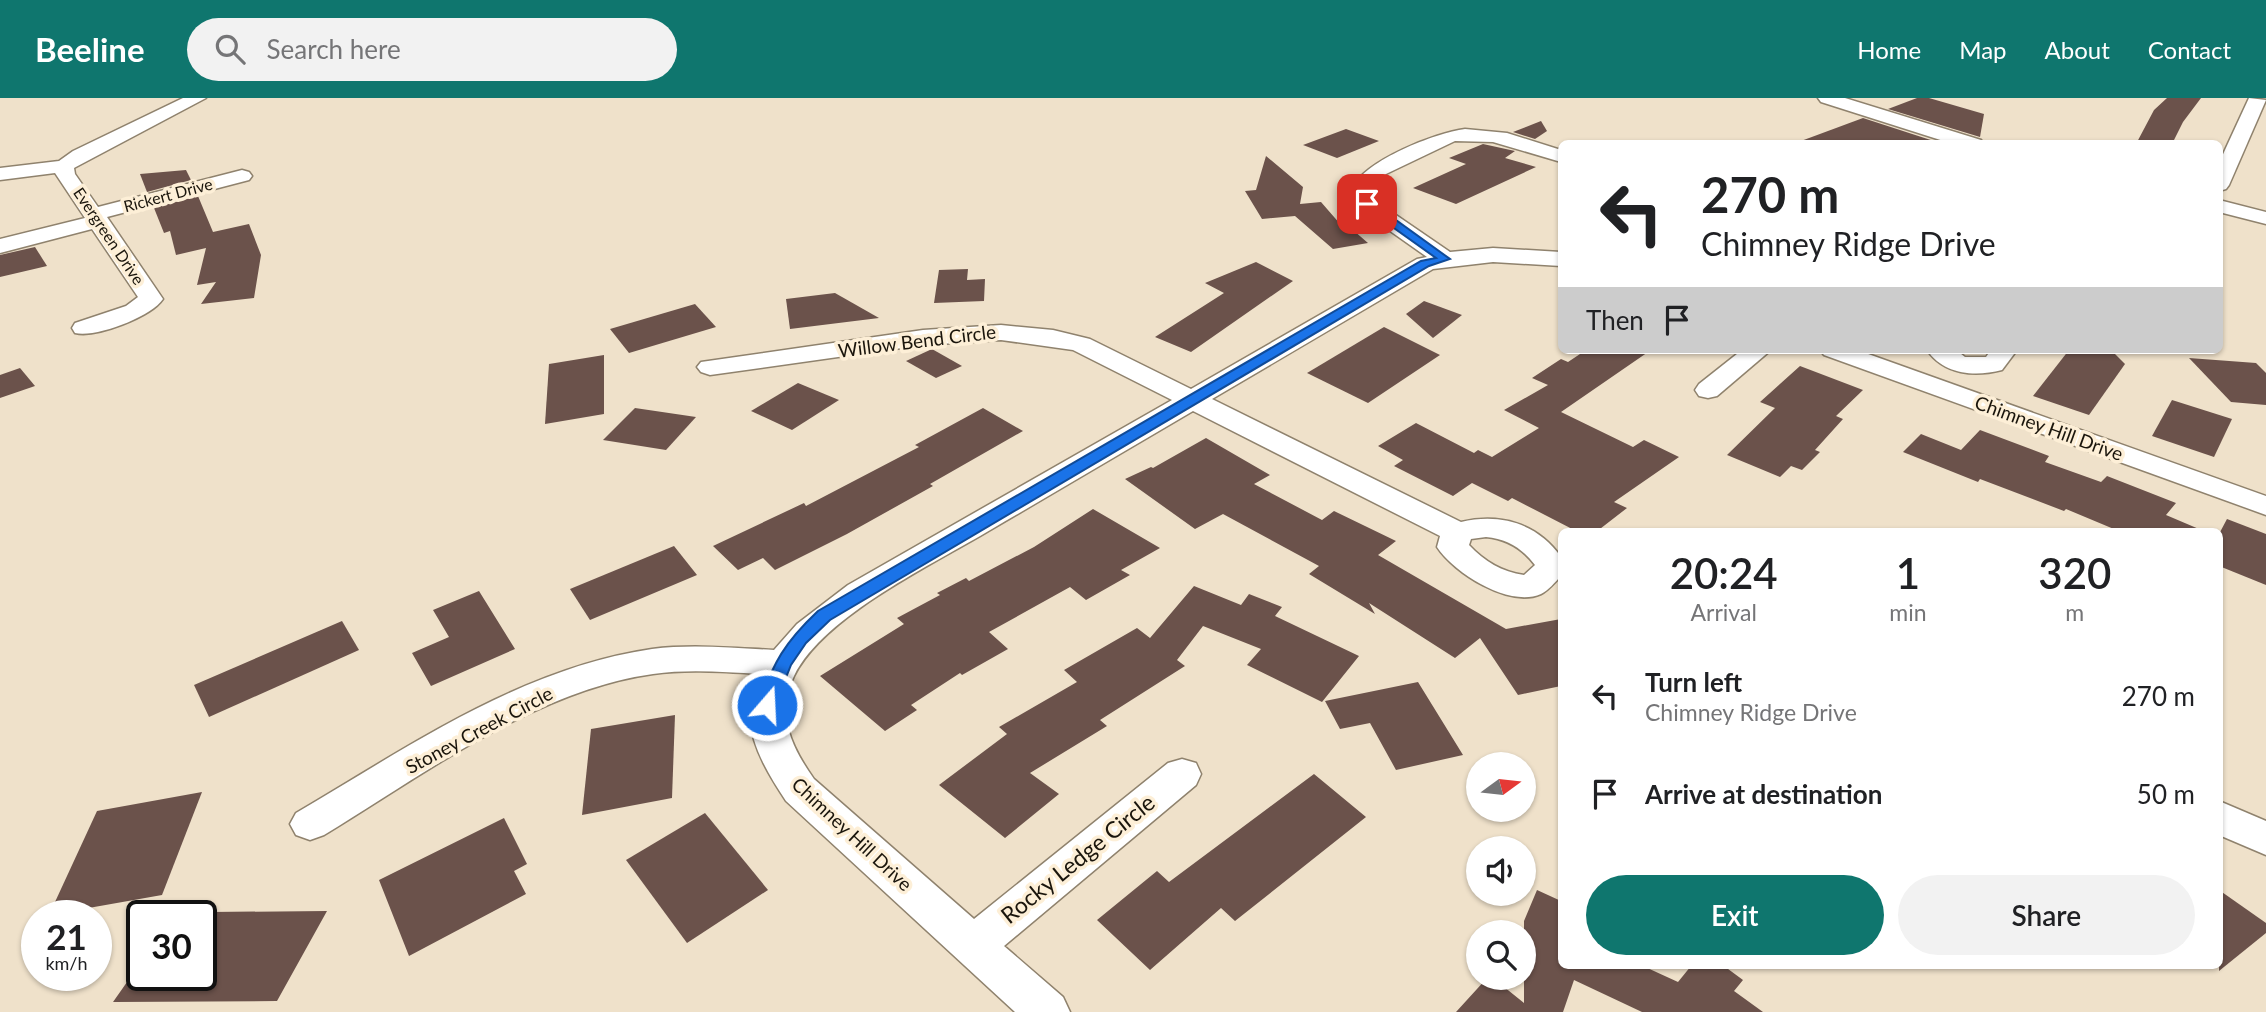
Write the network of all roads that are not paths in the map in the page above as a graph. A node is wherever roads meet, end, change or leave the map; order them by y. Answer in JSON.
{"nodes":[{"id":1,"x":197,"y":98,"type":"edge"},
{"id":2,"x":1827,"y":98,"type":"edge"},
{"id":3,"x":2258,"y":98,"type":"edge"},
{"id":4,"x":1961,"y":140,"type":"edge"},
{"id":5,"x":1558,"y":155,"type":"edge"},
{"id":6,"x":64,"y":166,"type":"junction"},
{"id":7,"x":0,"y":174,"type":"edge"},
{"id":8,"x":242,"y":176,"type":"dead end"},
{"id":9,"x":2223,"y":177,"type":"edge"},
{"id":10,"x":2223,"y":207,"type":"edge"},
{"id":11,"x":96,"y":218,"type":"junction"},
{"id":12,"x":2266,"y":218,"type":"edge"},
{"id":13,"x":0,"y":246,"type":"edge"},
{"id":14,"x":1445,"y":259,"type":"junction"},
{"id":15,"x":1558,"y":260,"type":"edge"},
{"id":16,"x":83,"y":328,"type":"dead end"},
{"id":17,"x":1753,"y":354,"type":"edge"},
{"id":18,"x":1844,"y":354,"type":"edge"},
{"id":19,"x":2001,"y":354,"type":"edge"},
{"id":20,"x":1950,"y":357,"type":"edge"},
{"id":21,"x":710,"y":367,"type":"dead end"},
{"id":22,"x":1934,"y":386,"type":"junction"},
{"id":23,"x":1708,"y":390,"type":"dead end"},
{"id":24,"x":1192,"y":399,"type":"junction"},
{"id":25,"x":2266,"y":506,"type":"edge"},
{"id":26,"x":1457,"y":532,"type":"dead end"},
{"id":27,"x":783,"y":663,"type":"junction"},
{"id":28,"x":1182,"y":774,"type":"dead end"},
{"id":29,"x":2223,"y":819,"type":"edge"},
{"id":30,"x":310,"y":824,"type":"dead end"},
{"id":31,"x":2266,"y":839,"type":"edge"},
{"id":32,"x":974,"y":945,"type":"junction"},
{"id":33,"x":1037,"y":1009,"type":"edge"}],
"edges":[{"from":1,"to":6,"type":"street","name":"Evergreen Drive"},
{"from":2,"to":4,"type":"street"},
{"from":3,"to":9,"type":"street"},
{"from":5,"to":14,"type":"street"},
{"from":6,"to":7,"type":"street"},
{"from":6,"to":11,"type":"street","name":"Evergreen Drive"},
{"from":8,"to":11,"type":"street","name":"Rickert Drive"},
{"from":10,"to":12,"type":"street"},
{"from":11,"to":13,"type":"street","name":"Rickert Drive"},
{"from":11,"to":16,"type":"street","name":"Evergreen Drive"},
{"from":14,"to":15,"type":"street","name":"Chimney Hill Drive"},
{"from":14,"to":24,"type":"street","name":"Chimney Hill Drive"},
{"from":17,"to":23,"type":"street"},
{"from":18,"to":22,"type":"street","name":"Chimney Hill Drive"},
{"from":19,"to":20,"type":"street"},
{"from":20,"to":22,"type":"street"},
{"from":21,"to":24,"type":"street","name":"Willow Bend Circle"},
{"from":22,"to":25,"type":"street","name":"Chimney Hill Drive"},
{"from":24,"to":26,"type":"street","name":"Willow Bend Circle"},
{"from":24,"to":27,"type":"street","name":"Chimney Hill Drive"},
{"from":27,"to":30,"type":"street","name":"Stoney Creek Circle"},
{"from":27,"to":32,"type":"street","name":"Chimney Hill Drive"},
{"from":28,"to":32,"type":"street","name":"Rocky Ledge Circle"},
{"from":29,"to":31,"type":"street"},
{"from":32,"to":33,"type":"street","name":"Chimney Hill Drive"}]}
